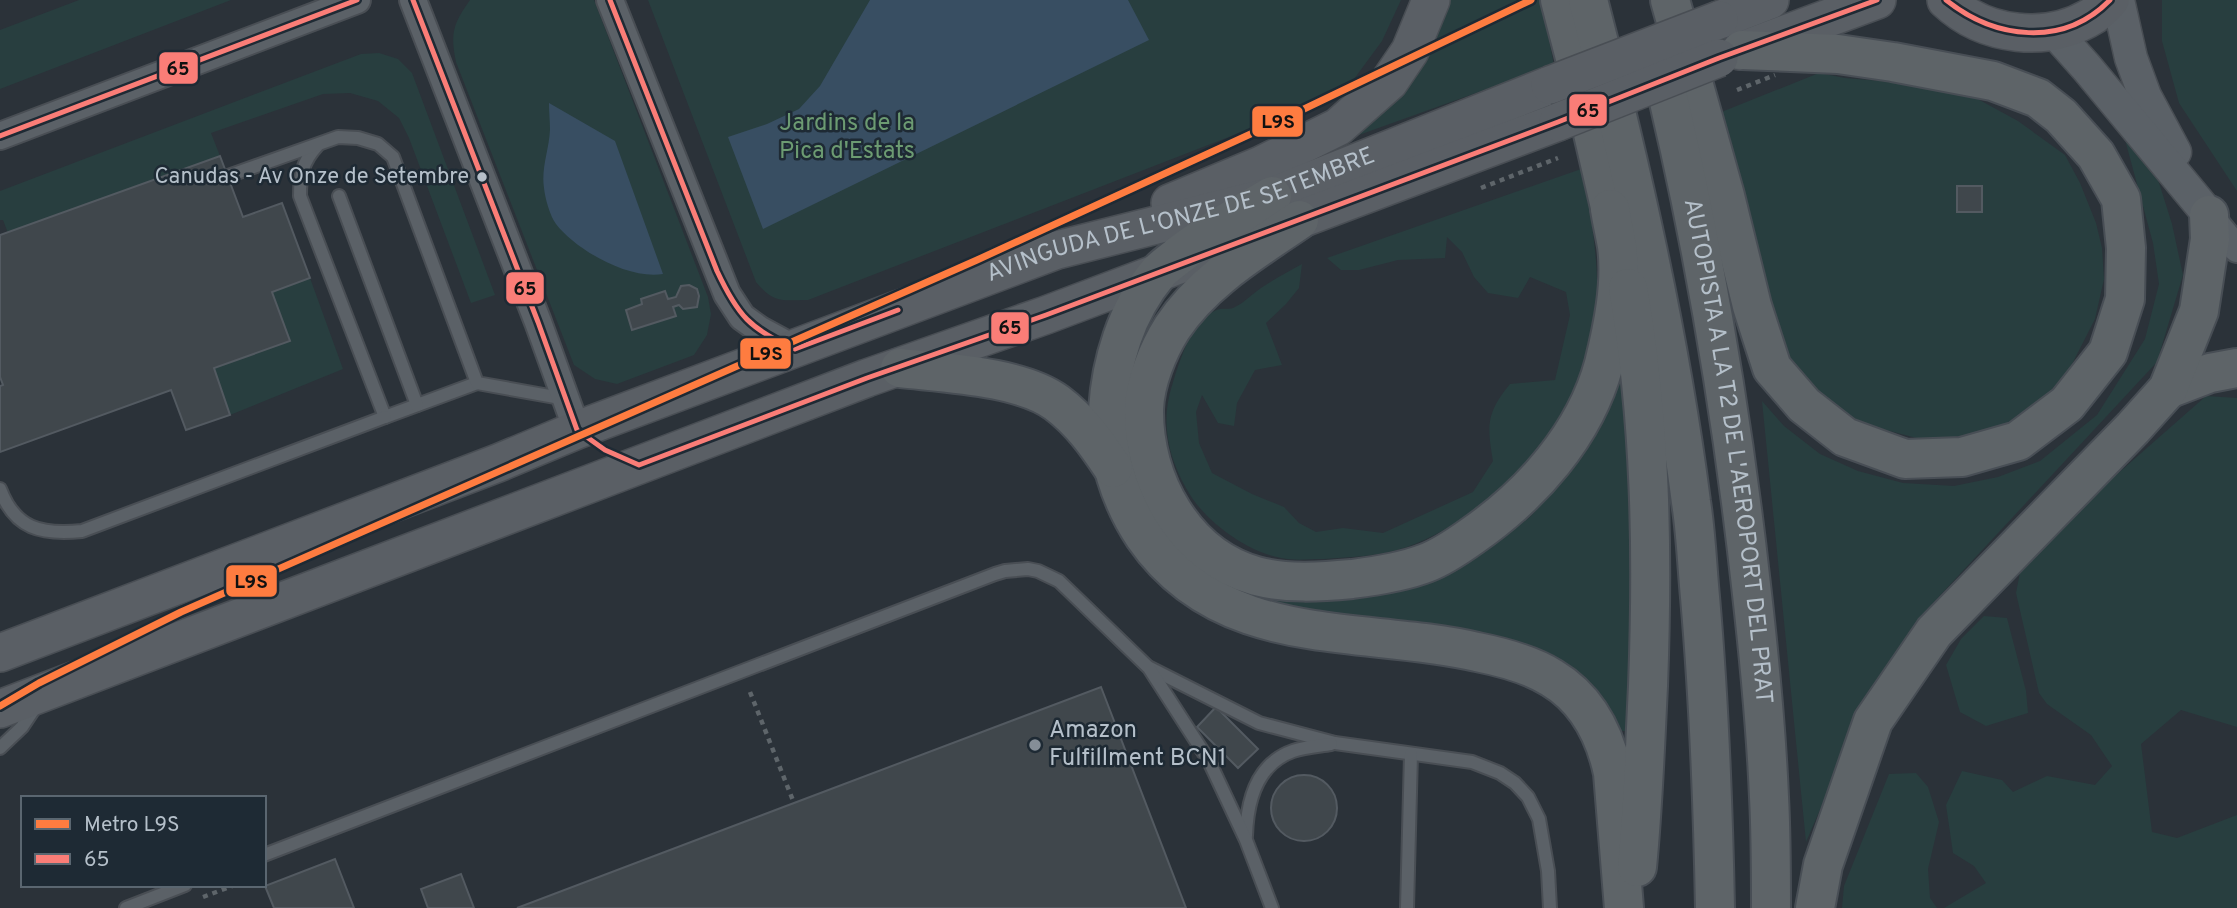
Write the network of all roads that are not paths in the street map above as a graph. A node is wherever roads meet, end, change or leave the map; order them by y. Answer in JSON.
{"nodes":[{"id":1,"x":357,"y":0,"type":"edge"},
{"id":2,"x":413,"y":0,"type":"edge"},
{"id":3,"x":610,"y":0,"type":"edge"},
{"id":4,"x":1431,"y":0,"type":"edge"},
{"id":5,"x":1560,"y":0,"type":"edge"},
{"id":6,"x":1588,"y":0,"type":"edge"},
{"id":7,"x":1644,"y":0,"type":"edge"},
{"id":8,"x":1670,"y":0,"type":"edge"},
{"id":9,"x":1770,"y":0,"type":"edge"},
{"id":10,"x":1877,"y":0,"type":"edge"},
{"id":11,"x":1946,"y":0,"type":"edge"},
{"id":12,"x":2110,"y":0,"type":"edge"},
{"id":13,"x":2118,"y":0,"type":"edge"},
{"id":14,"x":2053,"y":30,"type":"junction"},
{"id":15,"x":1731,"y":54,"type":"junction"},
{"id":16,"x":0,"y":136,"type":"edge"},
{"id":17,"x":319,"y":144,"type":"junction"},
{"id":18,"x":228,"y":176,"type":"dead end"},
{"id":19,"x":340,"y":197,"type":"dead end"},
{"id":20,"x":1285,"y":208,"type":"junction"},
{"id":21,"x":1610,"y":209,"type":"junction"},
{"id":22,"x":2209,"y":215,"type":"junction"},
{"id":23,"x":2237,"y":249,"type":"edge"},
{"id":24,"x":1057,"y":250,"type":"junction"},
{"id":25,"x":1159,"y":272,"type":"junction"},
{"id":26,"x":795,"y":349,"type":"junction"},
{"id":27,"x":900,"y":368,"type":"junction"},
{"id":28,"x":2237,"y":368,"type":"edge"},
{"id":29,"x":477,"y":383,"type":"junction"},
{"id":30,"x":2168,"y":389,"type":"junction"},
{"id":31,"x":417,"y":405,"type":"junction"},
{"id":32,"x":385,"y":416,"type":"junction"},
{"id":33,"x":572,"y":417,"type":"junction"},
{"id":34,"x":639,"y":465,"type":"junction"},
{"id":35,"x":1113,"y":468,"type":"junction"},
{"id":36,"x":0,"y":489,"type":"edge"},
{"id":37,"x":0,"y":653,"type":"edge"},
{"id":38,"x":1149,"y":668,"type":"junction"},
{"id":39,"x":44,"y":692,"type":"junction"},
{"id":40,"x":0,"y":709,"type":"edge"},
{"id":41,"x":1335,"y":743,"type":"junction"},
{"id":42,"x":0,"y":748,"type":"edge"},
{"id":43,"x":1411,"y":754,"type":"junction"},
{"id":44,"x":1246,"y":839,"type":"junction"},
{"id":45,"x":266,"y":854,"type":"edge"},
{"id":46,"x":180,"y":887,"type":"edge"},
{"id":47,"x":126,"y":908,"type":"edge"},
{"id":48,"x":1272,"y":908,"type":"edge"},
{"id":49,"x":1407,"y":908,"type":"edge"},
{"id":50,"x":1550,"y":908,"type":"edge"},
{"id":51,"x":1624,"y":908,"type":"edge"},
{"id":52,"x":1633,"y":908,"type":"edge"},
{"id":53,"x":1715,"y":908,"type":"edge"},
{"id":54,"x":1771,"y":908,"type":"edge"},
{"id":55,"x":1815,"y":908,"type":"edge"}],
"edges":[{"from":1,"to":16,"type":"street"},
{"from":2,"to":33,"type":"street"},
{"from":3,"to":26,"type":"street"},
{"from":4,"to":24,"type":"main road"},
{"from":5,"to":21,"type":"highway"},
{"from":6,"to":53,"type":"highway"},
{"from":7,"to":54,"type":"highway","name":"AUTOPISTA A LA T2 DE L'AEROPORT DEL PRAT"},
{"from":8,"to":15,"type":"highway"},
{"from":9,"to":20,"type":"main road","name":"AVINGUDA DE L'ONZE DE SETEMBRE","bridge":true},
{"from":10,"to":15,"type":"main road","name":"AVINGUDA DE L'ONZE DE SETEMBRE"},
{"from":11,"to":14,"type":"main road"},
{"from":12,"to":14,"type":"main road"},
{"from":13,"to":22,"type":"street"},
{"from":14,"to":22,"type":"street"},
{"from":15,"to":20,"type":"main road","name":"AVINGUDA DE L'ONZE DE SETEMBRE","bridge":true},
{"from":17,"to":18,"type":"lane"},
{"from":17,"to":29,"type":"lane"},
{"from":17,"to":32,"type":"lane"},
{"from":19,"to":31,"type":"lane"},
{"from":20,"to":21,"type":"highway"},
{"from":20,"to":24,"type":"main road","name":"AVINGUDA DE L'ONZE DE SETEMBRE"},
{"from":20,"to":25,"type":"highway"},
{"from":21,"to":52,"type":"highway"},
{"from":22,"to":23,"type":"street"},
{"from":22,"to":30,"type":"highway"},
{"from":24,"to":26,"type":"main road","name":"AVINGUDA DE L'ONZE DE SETEMBRE"},
{"from":25,"to":27,"type":"main road","name":"AVINGUDA DE L'ONZE DE SETEMBRE"},
{"from":25,"to":35,"type":"highway"},
{"from":26,"to":33,"type":"main road","name":"AVINGUDA DE L'ONZE DE SETEMBRE"},
{"from":27,"to":34,"type":"main road","name":"AVINGUDA DE L'ONZE DE SETEMBRE"},
{"from":27,"to":35,"type":"highway"},
{"from":28,"to":30,"type":"highway"},
{"from":29,"to":31,"type":"lane"},
{"from":29,"to":33,"type":"lane"},
{"from":30,"to":55,"type":"highway"},
{"from":31,"to":32,"type":"lane"},
{"from":32,"to":36,"type":"lane"},
{"from":33,"to":34,"type":"main road"},
{"from":33,"to":37,"type":"main road","name":"AVINGUDA DE L'ONZE DE SETEMBRE"},
{"from":34,"to":39,"type":"main road","name":"AVINGUDA DE L'ONZE DE SETEMBRE"},
{"from":35,"to":51,"type":"highway"},
{"from":38,"to":41,"type":"lane"},
{"from":38,"to":44,"type":"lane"},
{"from":38,"to":45,"type":"lane"},
{"from":39,"to":40,"type":"main road","name":"AVINGUDA DE L'ONZE DE SETEMBRE"},
{"from":39,"to":42,"type":"lane"},
{"from":41,"to":43,"type":"lane"},
{"from":41,"to":44,"type":"lane"},
{"from":43,"to":49,"type":"lane"},
{"from":43,"to":50,"type":"lane"},
{"from":44,"to":48,"type":"lane"},
{"from":46,"to":47,"type":"lane"}]}
